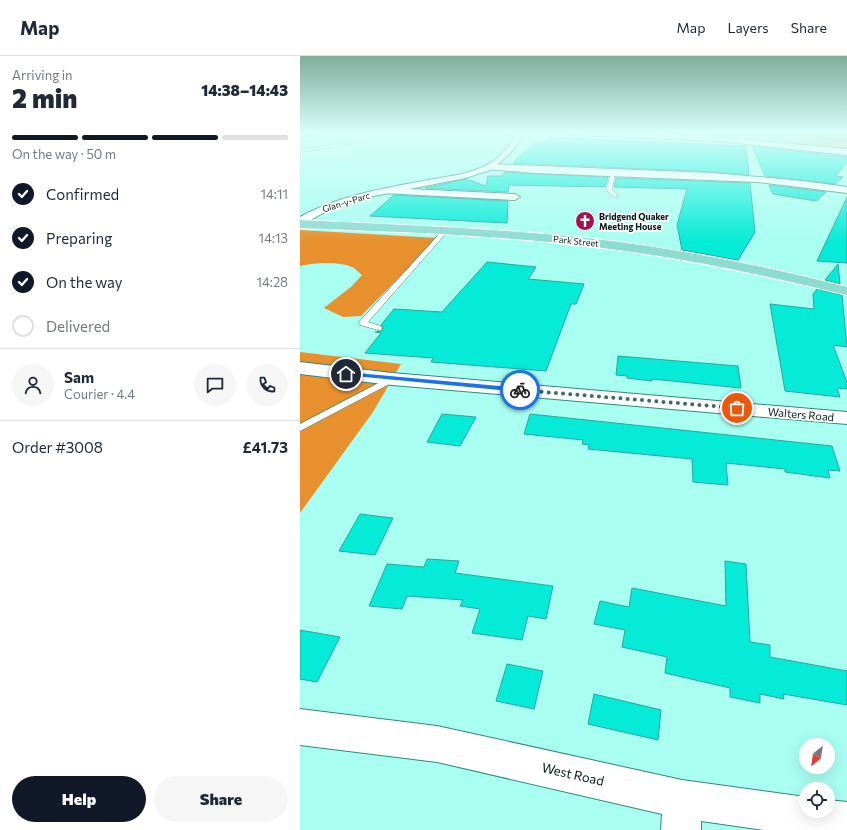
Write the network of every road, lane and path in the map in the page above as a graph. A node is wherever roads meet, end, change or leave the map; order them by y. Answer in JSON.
{"nodes":[{"id":1,"x":480,"y":169,"type":"edge"},
{"id":2,"x":526,"y":169,"type":"edge"},
{"id":3,"x":562,"y":169,"type":"edge"},
{"id":4,"x":559,"y":171,"type":"junction"},
{"id":5,"x":613,"y":173,"type":"junction"},
{"id":6,"x":847,"y":190,"type":"edge"},
{"id":7,"x":386,"y":191,"type":"junction"},
{"id":8,"x":615,"y":195,"type":"dead end"},
{"id":9,"x":515,"y":197,"type":"dead end"},
{"id":10,"x":300,"y":223,"type":"edge"},
{"id":11,"x":445,"y":231,"type":"junction"},
{"id":12,"x":847,"y":291,"type":"edge"},
{"id":13,"x":378,"y":328,"type":"dead end"},
{"id":14,"x":300,"y":368,"type":"edge"},
{"id":15,"x":392,"y":379,"type":"junction"},
{"id":16,"x":847,"y":418,"type":"edge"},
{"id":17,"x":300,"y":428,"type":"edge"},
{"id":18,"x":300,"y":727,"type":"edge"},
{"id":19,"x":682,"y":814,"type":"edge"},
{"id":20,"x":847,"y":822,"type":"edge"}],
"edges":[{"from":1,"to":7,"type":"street","name":"Glan-y-Parc"},
{"from":2,"to":4,"type":"street"},
{"from":3,"to":4,"type":"street"},
{"from":4,"to":5,"type":"street"},
{"from":5,"to":6,"type":"street"},
{"from":5,"to":8,"type":"lane"},
{"from":7,"to":9,"type":"street"},
{"from":7,"to":10,"type":"street","name":"Glan-y-Parc"},
{"from":10,"to":11,"type":"main road","name":"Park Street"},
{"from":11,"to":12,"type":"main road","name":"Park Street"},
{"from":11,"to":13,"type":"lane"},
{"from":14,"to":15,"type":"street","name":"Walters Road"},
{"from":15,"to":16,"type":"street","name":"Walters Road"},
{"from":15,"to":17,"type":"lane"},
{"from":18,"to":19,"type":"street","name":"West Road"},
{"from":19,"to":20,"type":"street","name":"West Road"}]}
